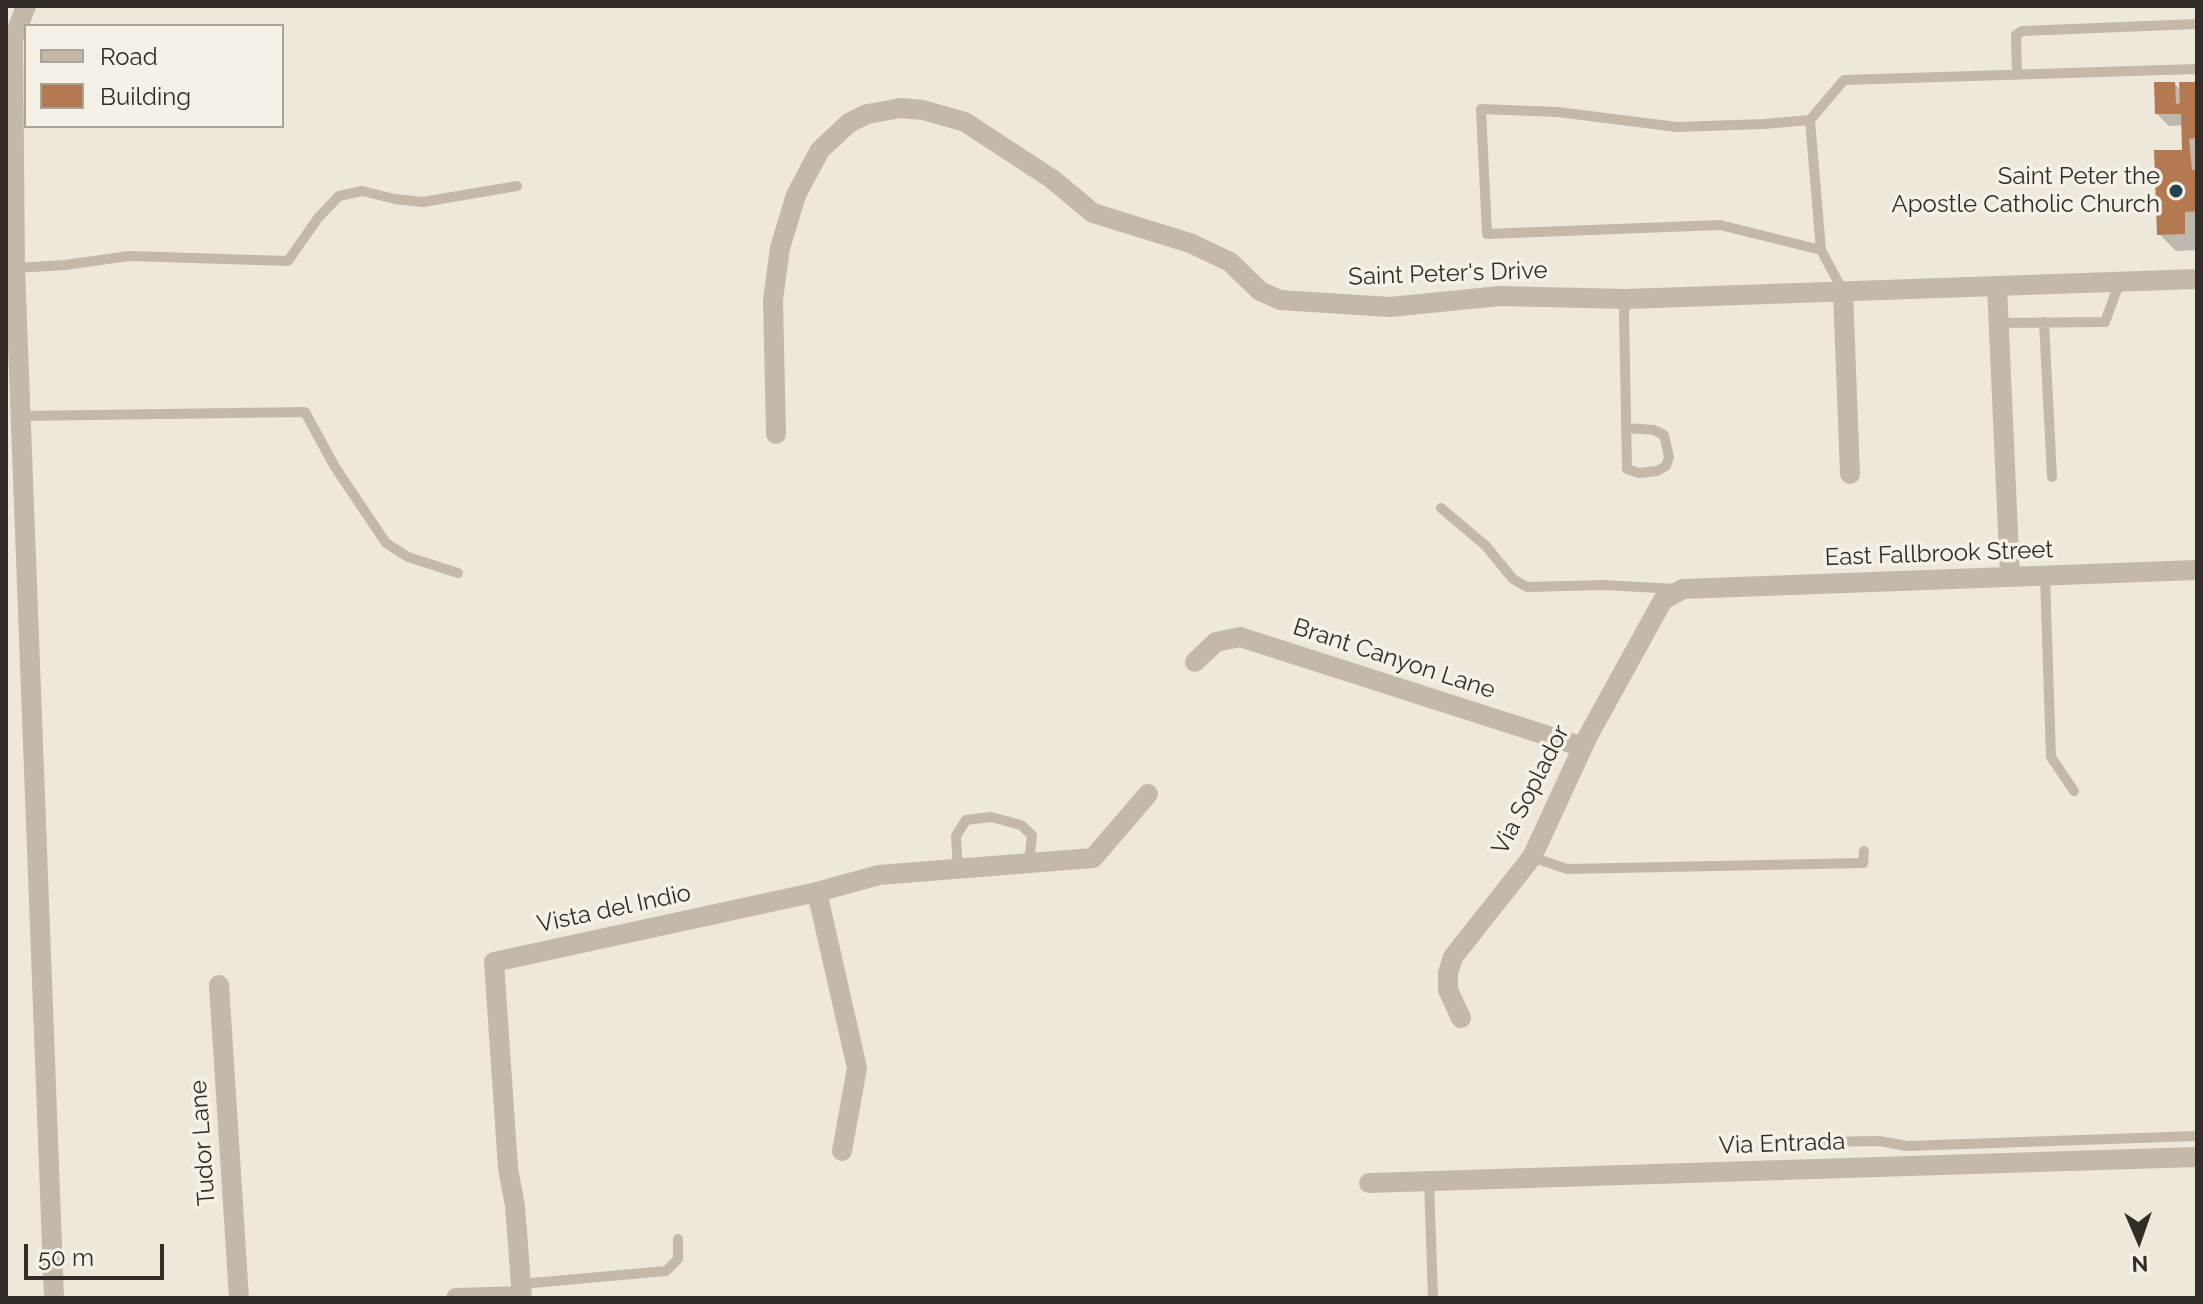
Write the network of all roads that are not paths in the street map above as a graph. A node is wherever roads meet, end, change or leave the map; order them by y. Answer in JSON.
{"nodes":[{"id":1,"x":26,"y":6,"type":"edge"},
{"id":2,"x":2197,"y":24,"type":"edge"},
{"id":3,"x":2197,"y":69,"type":"edge"},
{"id":4,"x":2017,"y":74,"type":"junction"},
{"id":5,"x":1810,"y":120,"type":"junction"},
{"id":6,"x":517,"y":186,"type":"dead end"},
{"id":7,"x":1821,"y":250,"type":"junction"},
{"id":8,"x":15,"y":268,"type":"junction"},
{"id":9,"x":2197,"y":279,"type":"edge"},
{"id":10,"x":2120,"y":281,"type":"junction"},
{"id":11,"x":1997,"y":286,"type":"junction"},
{"id":12,"x":1843,"y":291,"type":"junction"},
{"id":13,"x":1626,"y":299,"type":"junction"},
{"id":14,"x":2044,"y":322,"type":"junction"},
{"id":15,"x":1999,"y":323,"type":"junction"},
{"id":16,"x":21,"y":416,"type":"junction"},
{"id":17,"x":1627,"y":428,"type":"junction"},
{"id":18,"x":776,"y":434,"type":"dead end"},
{"id":19,"x":1850,"y":474,"type":"dead end"},
{"id":20,"x":2052,"y":477,"type":"dead end"},
{"id":21,"x":1441,"y":508,"type":"dead end"},
{"id":22,"x":2197,"y":570,"type":"edge"},
{"id":23,"x":458,"y":573,"type":"dead end"},
{"id":24,"x":2045,"y":576,"type":"junction"},
{"id":25,"x":2010,"y":577,"type":"junction"},
{"id":26,"x":1683,"y":589,"type":"junction"},
{"id":27,"x":1195,"y":662,"type":"dead end"},
{"id":28,"x":1583,"y":747,"type":"junction"},
{"id":29,"x":2074,"y":791,"type":"dead end"},
{"id":30,"x":1148,"y":794,"type":"dead end"},
{"id":31,"x":1864,"y":851,"type":"dead end"},
{"id":32,"x":1532,"y":857,"type":"junction"},
{"id":33,"x":1029,"y":863,"type":"junction"},
{"id":34,"x":958,"y":869,"type":"junction"},
{"id":35,"x":817,"y":892,"type":"junction"},
{"id":36,"x":219,"y":985,"type":"dead end"},
{"id":37,"x":1461,"y":1018,"type":"dead end"},
{"id":38,"x":2197,"y":1136,"type":"edge"},
{"id":39,"x":1817,"y":1142,"type":"dead end"},
{"id":40,"x":842,"y":1151,"type":"dead end"},
{"id":41,"x":2197,"y":1157,"type":"edge"},
{"id":42,"x":1429,"y":1181,"type":"junction"},
{"id":43,"x":1369,"y":1183,"type":"dead end"},
{"id":44,"x":678,"y":1239,"type":"dead end"},
{"id":45,"x":522,"y":1292,"type":"edge"},
{"id":46,"x":54,"y":1298,"type":"edge"},
{"id":47,"x":239,"y":1298,"type":"edge"},
{"id":48,"x":456,"y":1298,"type":"edge"},
{"id":49,"x":1433,"y":1298,"type":"edge"}],
"edges":[{"from":1,"to":8,"type":"street"},
{"from":2,"to":4,"type":"lane"},
{"from":3,"to":4,"type":"lane"},
{"from":4,"to":5,"type":"lane"},
{"from":5,"to":7,"type":"lane"},
{"from":5,"to":7,"type":"lane"},
{"from":6,"to":8,"type":"lane"},
{"from":7,"to":12,"type":"lane"},
{"from":8,"to":16,"type":"street"},
{"from":9,"to":10,"type":"street","name":"Saint Peter's Drive"},
{"from":10,"to":11,"type":"street","name":"Saint Peter's Drive"},
{"from":10,"to":14,"type":"lane"},
{"from":11,"to":12,"type":"street","name":"Saint Peter's Drive"},
{"from":11,"to":15,"type":"street"},
{"from":12,"to":13,"type":"street","name":"Saint Peter's Drive"},
{"from":12,"to":19,"type":"street"},
{"from":13,"to":17,"type":"lane"},
{"from":13,"to":18,"type":"street","name":"Saint Peter's Drive"},
{"from":14,"to":15,"type":"lane"},
{"from":14,"to":20,"type":"lane"},
{"from":15,"to":25,"type":"street"},
{"from":16,"to":23,"type":"lane"},
{"from":16,"to":46,"type":"street"},
{"from":17,"to":17,"type":"lane"},
{"from":21,"to":26,"type":"lane"},
{"from":22,"to":24,"type":"street","name":"East Fallbrook Street"},
{"from":24,"to":25,"type":"street","name":"East Fallbrook Street"},
{"from":24,"to":29,"type":"lane"},
{"from":25,"to":26,"type":"street","name":"East Fallbrook Street"},
{"from":26,"to":28,"type":"street","name":"Via Soplador"},
{"from":27,"to":28,"type":"street","name":"Brant Canyon Lane"},
{"from":28,"to":32,"type":"street","name":"Via Soplador"},
{"from":30,"to":33,"type":"street"},
{"from":31,"to":32,"type":"lane"},
{"from":32,"to":37,"type":"street","name":"Via Soplador"},
{"from":33,"to":34,"type":"street"},
{"from":33,"to":34,"type":"lane"},
{"from":34,"to":35,"type":"street"},
{"from":35,"to":40,"type":"street"},
{"from":35,"to":45,"type":"street","name":"Vista del Indio"},
{"from":36,"to":47,"type":"street","name":"Tudor Lane"},
{"from":38,"to":39,"type":"lane"},
{"from":41,"to":42,"type":"street","name":"Via Entrada"},
{"from":42,"to":43,"type":"street","name":"Via Entrada"},
{"from":42,"to":49,"type":"lane"},
{"from":44,"to":45,"type":"lane"},
{"from":45,"to":48,"type":"street"}]}
